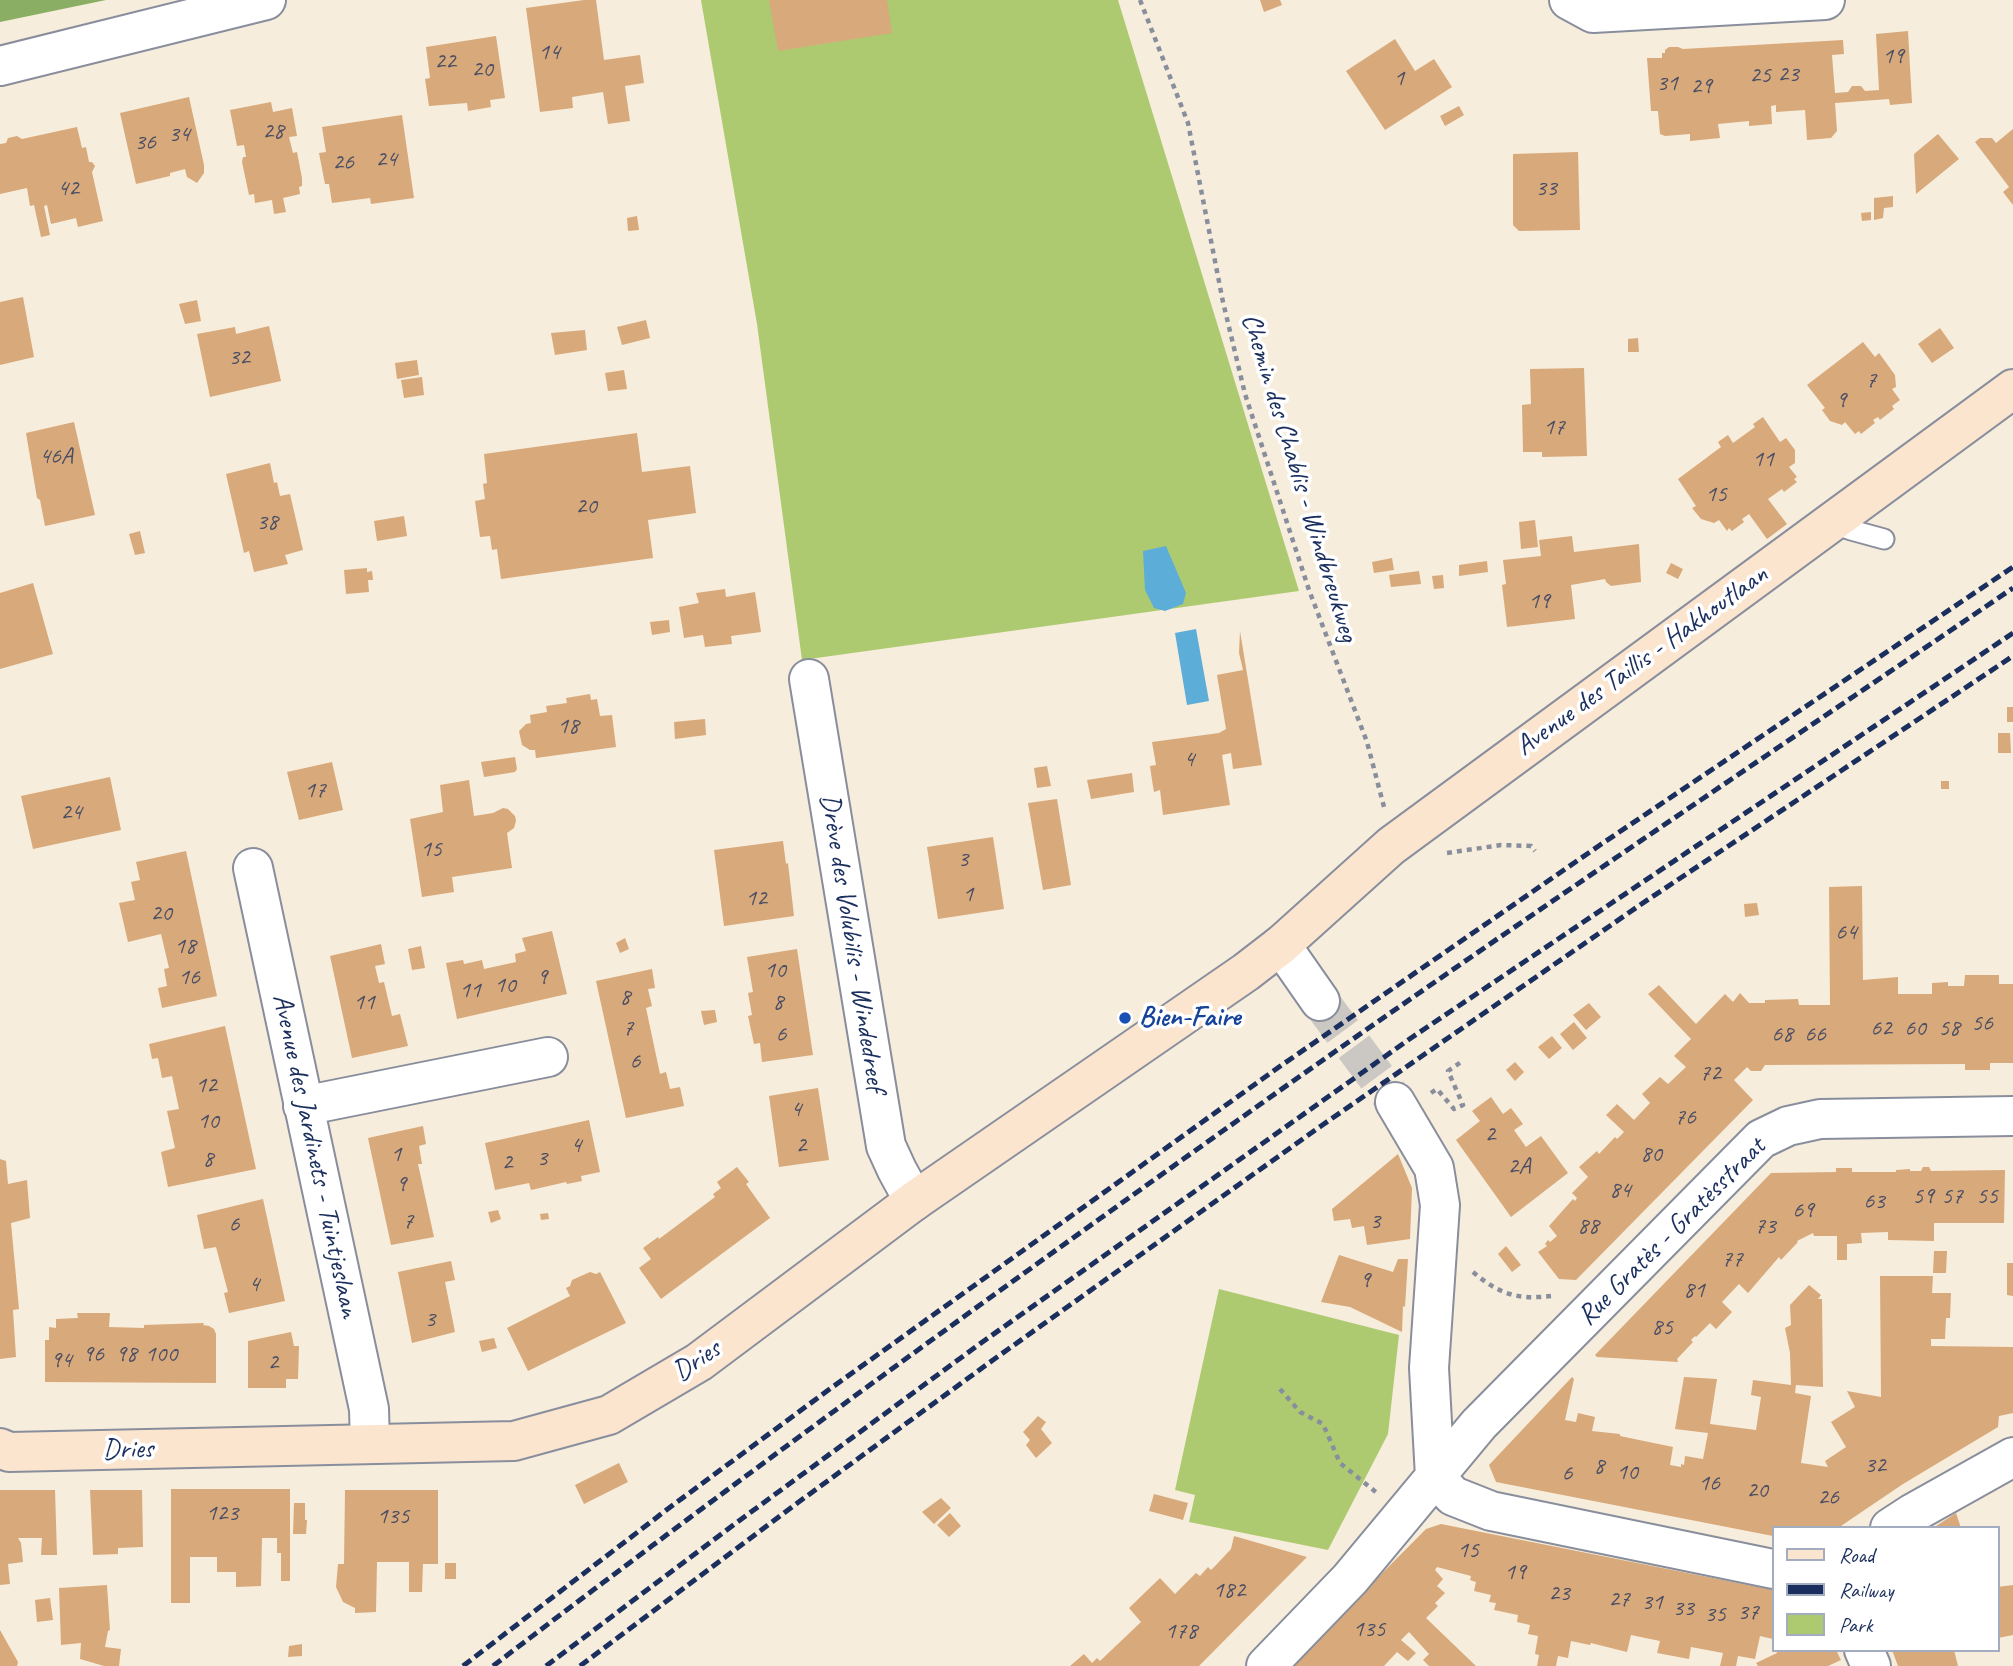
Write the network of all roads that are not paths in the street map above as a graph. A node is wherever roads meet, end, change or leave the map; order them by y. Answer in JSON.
{"nodes":[{"id":1,"x":266,"y":0,"type":"edge"},
{"id":2,"x":1825,"y":0,"type":"edge"},
{"id":3,"x":1581,"y":7,"type":"edge"},
{"id":4,"x":0,"y":66,"type":"edge"},
{"id":5,"x":2013,"y":389,"type":"edge"},
{"id":6,"x":1831,"y":523,"type":"junction"},
{"id":7,"x":1884,"y":538,"type":"dead end"},
{"id":8,"x":809,"y":679,"type":"dead end"},
{"id":9,"x":253,"y":868,"type":"dead end"},
{"id":10,"x":1281,"y":946,"type":"junction"},
{"id":11,"x":1320,"y":1001,"type":"tunnel mouth"},
{"id":12,"x":548,"y":1057,"type":"dead end"},
{"id":13,"x":1411,"y":1099,"type":"tunnel mouth"},
{"id":14,"x":303,"y":1106,"type":"junction"},
{"id":15,"x":2013,"y":1116,"type":"edge"},
{"id":16,"x":914,"y":1200,"type":"junction"},
{"id":17,"x":370,"y":1444,"type":"junction"},
{"id":18,"x":0,"y":1448,"type":"edge"},
{"id":19,"x":2013,"y":1457,"type":"edge"},
{"id":20,"x":1435,"y":1477,"type":"junction"},
{"id":21,"x":1894,"y":1526,"type":"edge"},
{"id":22,"x":1772,"y":1569,"type":"edge"},
{"id":23,"x":1266,"y":1666,"type":"edge"}],
"edges":[{"from":1,"to":4,"type":"street"},
{"from":2,"to":3,"type":"street"},
{"from":5,"to":6,"type":"street","name":"Avenue des Taillis - Hakhoutlaan"},
{"from":6,"to":7,"type":"lane"},
{"from":6,"to":10,"type":"street","name":"Avenue des Taillis - Hakhoutlaan"},
{"from":8,"to":16,"type":"street","name":"Drève des Volubilis - Windedreef"},
{"from":9,"to":14,"type":"street","name":"Avenue des Jardinets - Tuintjeslaan"},
{"from":10,"to":11,"type":"street"},
{"from":10,"to":16,"type":"street","name":"Dries"},
{"from":12,"to":14,"type":"street"},
{"from":13,"to":20,"type":"street"},
{"from":14,"to":17,"type":"street","name":"Avenue des Jardinets - Tuintjeslaan"},
{"from":15,"to":20,"type":"street","name":"Rue Gratès - Gratèsstraat"},
{"from":16,"to":17,"type":"street","name":"Dries"},
{"from":17,"to":18,"type":"street","name":"Dries"},
{"from":19,"to":21,"type":"street"},
{"from":20,"to":22,"type":"street"},
{"from":20,"to":23,"type":"street","name":"Rue Gratès - Gratèsstraat"}]}
